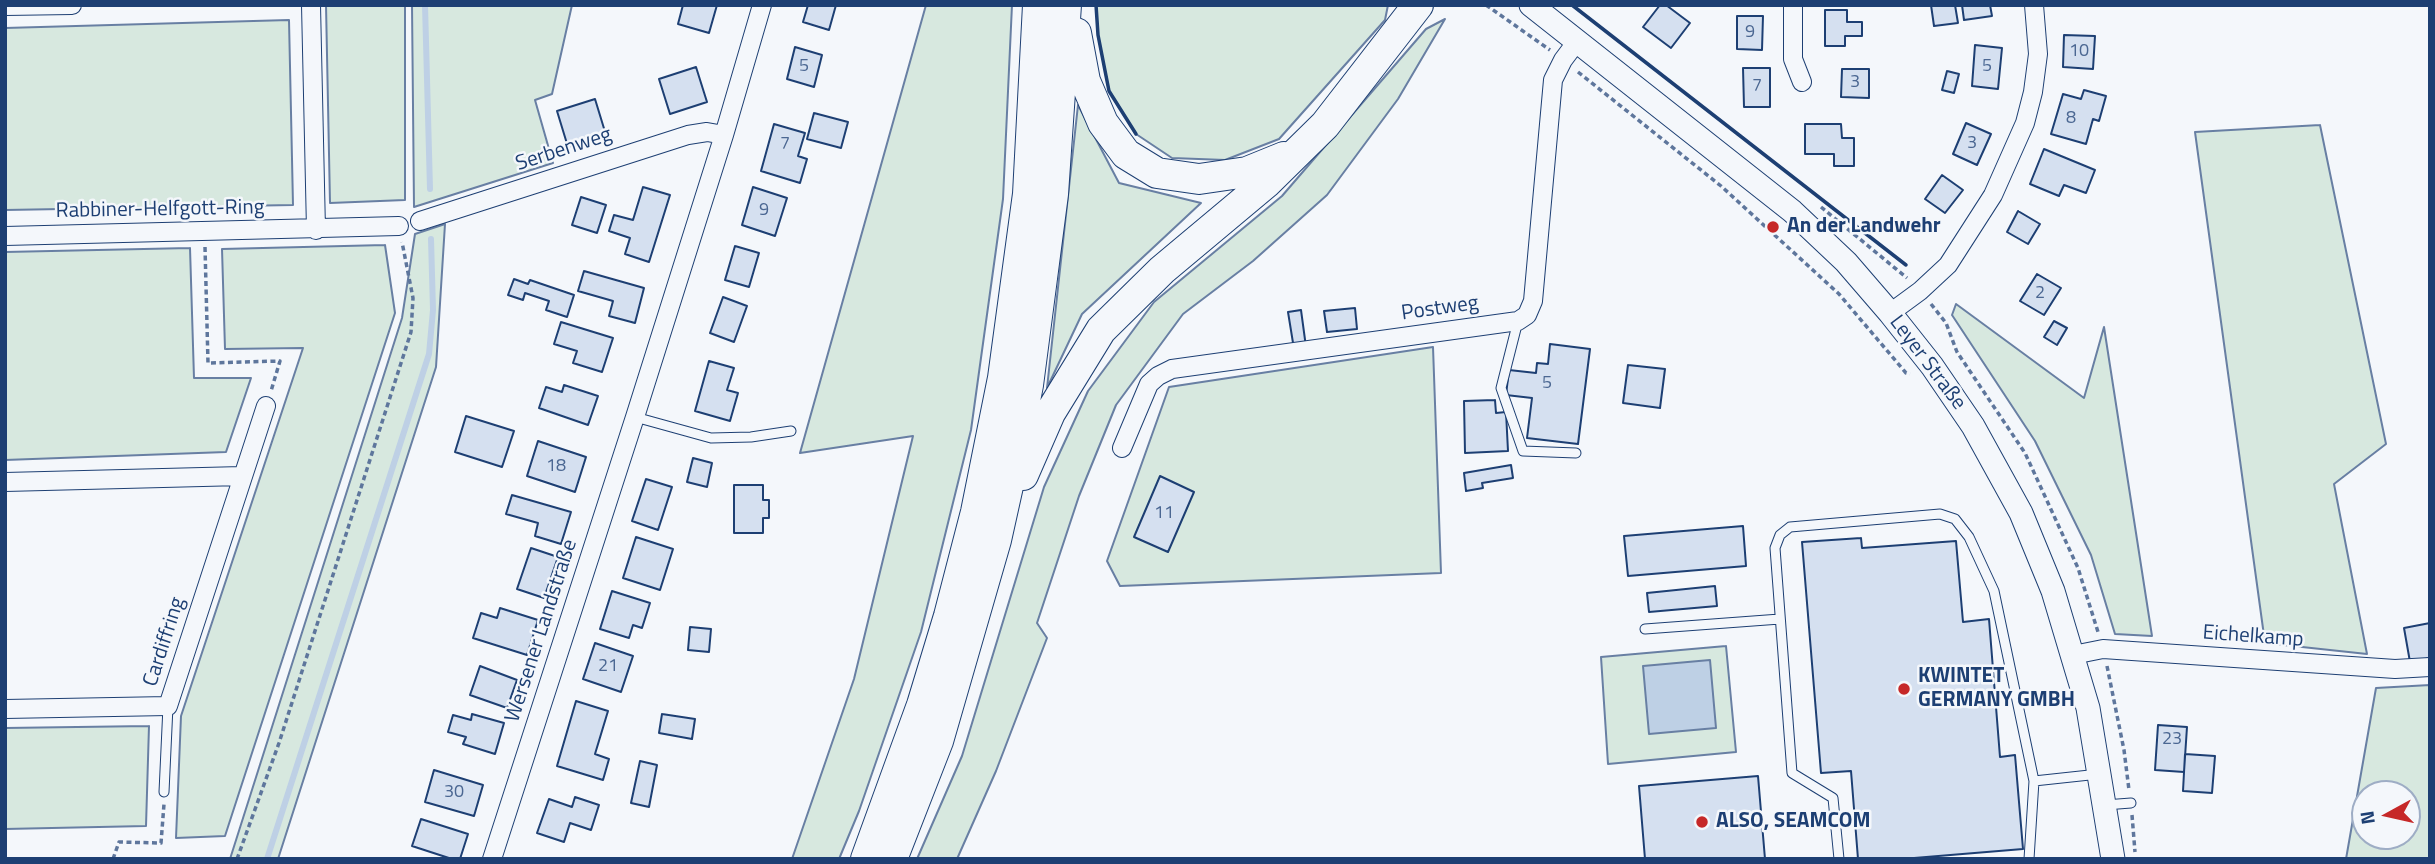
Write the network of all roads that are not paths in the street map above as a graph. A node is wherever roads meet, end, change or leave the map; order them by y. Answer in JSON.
{"nodes":[{"id":1,"x":72,"y":5,"type":"edge"},
{"id":2,"x":311,"y":5,"type":"edge"},
{"id":3,"x":762,"y":5,"type":"edge"},
{"id":4,"x":1038,"y":5,"type":"edge"},
{"id":5,"x":1066,"y":5,"type":"edge"},
{"id":6,"x":1072,"y":5,"type":"edge"},
{"id":7,"x":1531,"y":5,"type":"edge"},
{"id":8,"x":1793,"y":5,"type":"edge"},
{"id":9,"x":2034,"y":5,"type":"edge"},
{"id":10,"x":5,"y":6,"type":"edge"},
{"id":11,"x":1413,"y":8,"type":"edge"},
{"id":12,"x":1578,"y":40,"type":"junction"},
{"id":13,"x":1802,"y":82,"type":"dead end"},
{"id":14,"x":724,"y":135,"type":"junction"},
{"id":15,"x":1297,"y":151,"type":"junction"},
{"id":16,"x":420,"y":220,"type":"dead end"},
{"id":17,"x":399,"y":226,"type":"road end"},
{"id":18,"x":316,"y":230,"type":"junction"},
{"id":19,"x":5,"y":236,"type":"edge"},
{"id":20,"x":1890,"y":313,"type":"junction"},
{"id":21,"x":1518,"y":321,"type":"junction"},
{"id":22,"x":266,"y":406,"type":"road end"},
{"id":23,"x":635,"y":417,"type":"junction"},
{"id":24,"x":791,"y":431,"type":"dead end"},
{"id":25,"x":1122,"y":448,"type":"dead end"},
{"id":26,"x":1576,"y":453,"type":"dead end"},
{"id":27,"x":242,"y":476,"type":"junction"},
{"id":28,"x":5,"y":482,"type":"edge"},
{"id":29,"x":996,"y":540,"type":"junction"},
{"id":30,"x":1780,"y":619,"type":"junction"},
{"id":31,"x":1645,"y":629,"type":"dead end"},
{"id":32,"x":2073,"y":655,"type":"junction"},
{"id":33,"x":2430,"y":667,"type":"edge"},
{"id":34,"x":168,"y":706,"type":"junction"},
{"id":35,"x":5,"y":709,"type":"edge"},
{"id":36,"x":2101,"y":774,"type":"junction"},
{"id":37,"x":2034,"y":781,"type":"junction"},
{"id":38,"x":164,"y":792,"type":"road end"},
{"id":39,"x":2131,"y":803,"type":"dead end"},
{"id":40,"x":2105,"y":805,"type":"junction"},
{"id":41,"x":492,"y":859,"type":"edge"},
{"id":42,"x":866,"y":859,"type":"edge"},
{"id":43,"x":892,"y":859,"type":"edge"},
{"id":44,"x":1839,"y":859,"type":"edge"},
{"id":45,"x":2029,"y":859,"type":"edge"},
{"id":46,"x":2113,"y":859,"type":"edge"}],
"edges":[{"from":1,"to":10,"type":"street"},
{"from":2,"to":18,"type":"street"},
{"from":3,"to":14,"type":"street","name":"Wersener Landstraße"},
{"from":4,"to":42,"type":"highway"},
{"from":5,"to":29,"type":"highway"},
{"from":6,"to":15,"type":"highway"},
{"from":7,"to":12,"type":"street","name":"Leyer Straße"},
{"from":8,"to":13,"type":"street"},
{"from":9,"to":20,"type":"street"},
{"from":11,"to":15,"type":"highway"},
{"from":12,"to":20,"type":"street","name":"Leyer Straße"},
{"from":12,"to":21,"type":"street"},
{"from":14,"to":16,"type":"street","name":"Serbenweg"},
{"from":14,"to":23,"type":"street","name":"Wersener Landstraße"},
{"from":15,"to":29,"type":"highway"},
{"from":17,"to":18,"type":"street","name":"Rabbiner-Helfgott-Ring"},
{"from":18,"to":19,"type":"street","name":"Rabbiner-Helfgott-Ring"},
{"from":20,"to":32,"type":"street","name":"Leyer Straße"},
{"from":21,"to":25,"type":"street","name":"Postweg"},
{"from":21,"to":26,"type":"lane"},
{"from":22,"to":27,"type":"street","name":"Cardiffring"},
{"from":23,"to":24,"type":"lane"},
{"from":23,"to":41,"type":"street","name":"Wersener Landstraße"},
{"from":27,"to":28,"type":"street"},
{"from":27,"to":34,"type":"street","name":"Cardiffring"},
{"from":29,"to":43,"type":"highway"},
{"from":30,"to":31,"type":"lane"},
{"from":30,"to":37,"type":"lane"},
{"from":30,"to":44,"type":"lane"},
{"from":32,"to":33,"type":"street","name":"Eichelkamp"},
{"from":32,"to":36,"type":"street","name":"Leyer Straße"},
{"from":34,"to":35,"type":"street","name":"Cardiffring"},
{"from":34,"to":38,"type":"lane"},
{"from":36,"to":37,"type":"lane"},
{"from":36,"to":40,"type":"street","name":"Leyer Straße"},
{"from":37,"to":45,"type":"lane"},
{"from":39,"to":40,"type":"lane"},
{"from":40,"to":46,"type":"street","name":"Leyer Straße"}]}
